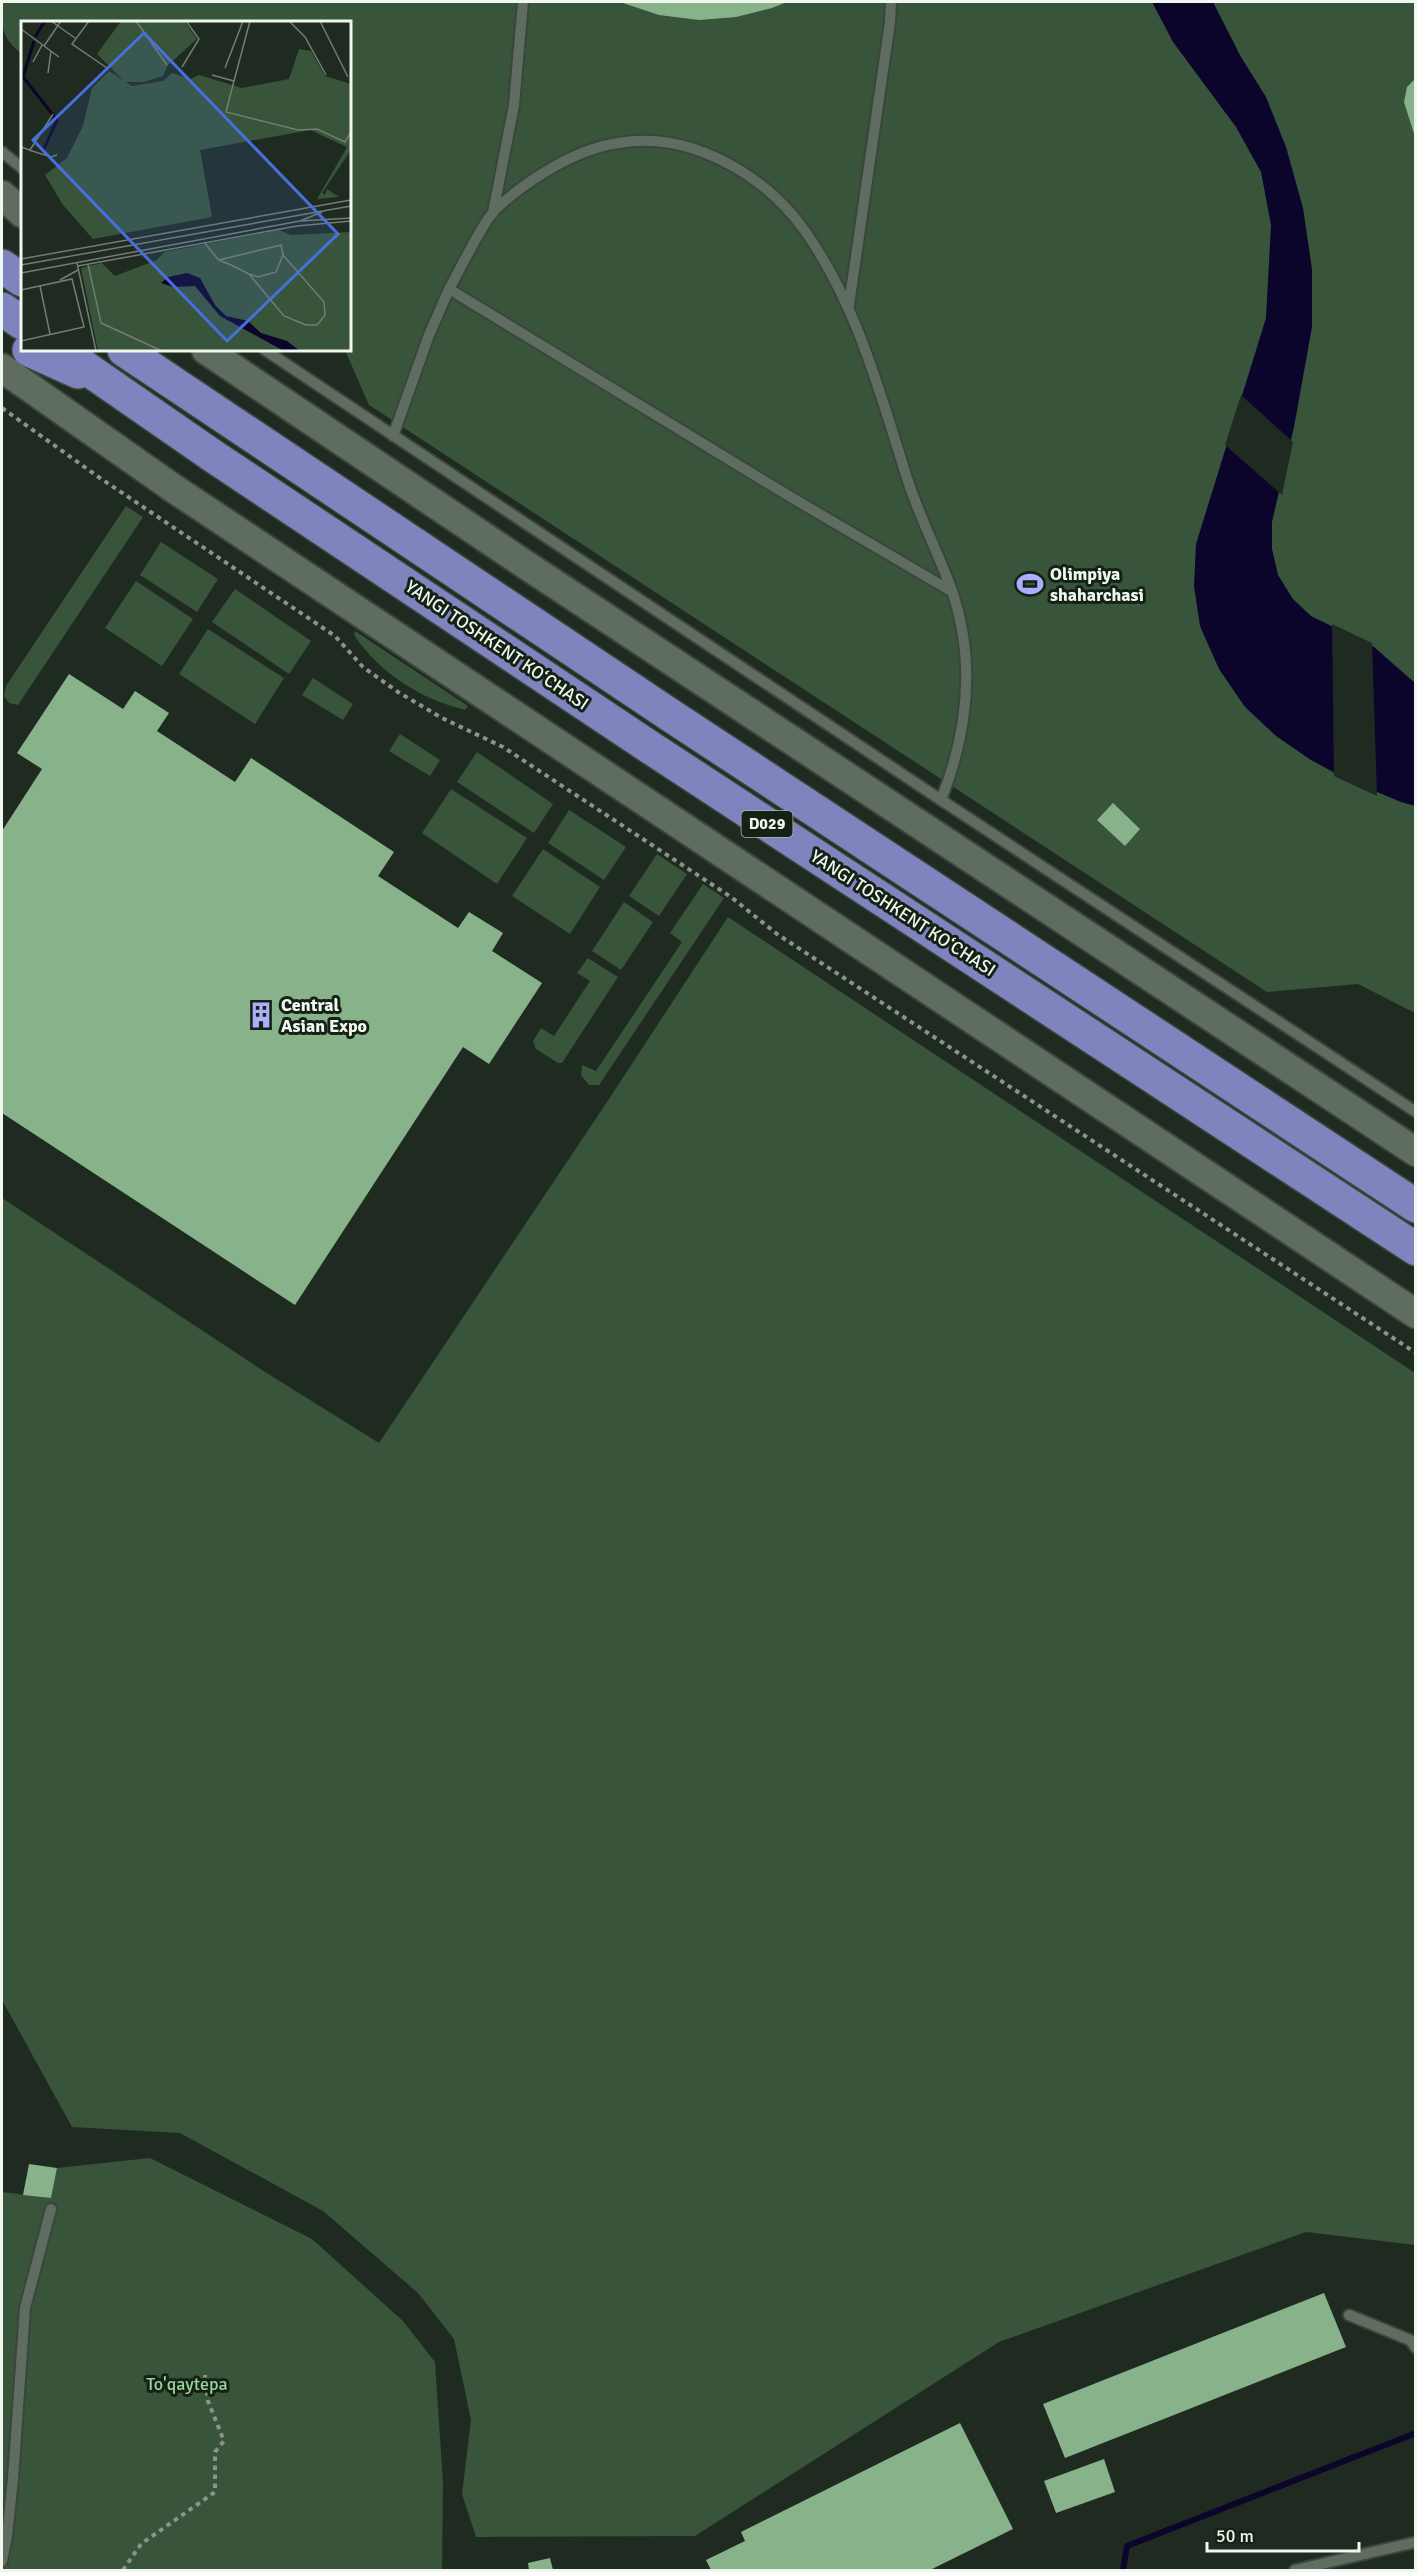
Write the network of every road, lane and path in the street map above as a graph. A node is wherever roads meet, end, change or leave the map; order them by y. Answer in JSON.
{"nodes":[{"id":1,"x":523,"y":2,"type":"edge"},
{"id":2,"x":891,"y":2,"type":"edge"},
{"id":3,"x":2,"y":152,"type":"edge"},
{"id":4,"x":21,"y":167,"type":"edge"},
{"id":5,"x":2,"y":195,"type":"edge"},
{"id":6,"x":21,"y":212,"type":"edge"},
{"id":7,"x":493,"y":213,"type":"junction"},
{"id":8,"x":2,"y":257,"type":"edge"},
{"id":9,"x":2,"y":266,"type":"edge"},
{"id":10,"x":21,"y":266,"type":"edge"},
{"id":11,"x":21,"y":279,"type":"edge"},
{"id":12,"x":449,"y":289,"type":"junction"},
{"id":13,"x":849,"y":305,"type":"junction"},
{"id":14,"x":2,"y":309,"type":"edge"},
{"id":15,"x":21,"y":322,"type":"edge"},
{"id":16,"x":2,"y":337,"type":"edge"},
{"id":17,"x":21,"y":346,"type":"edge"},
{"id":18,"x":31,"y":351,"type":"edge"},
{"id":19,"x":61,"y":351,"type":"edge"},
{"id":20,"x":125,"y":351,"type":"edge"},
{"id":21,"x":207,"y":351,"type":"edge"},
{"id":22,"x":266,"y":351,"type":"edge"},
{"id":23,"x":2,"y":368,"type":"edge"},
{"id":24,"x":123,"y":393,"type":"junction"},
{"id":25,"x":2,"y":408,"type":"edge"},
{"id":26,"x":393,"y":436,"type":"junction"},
{"id":27,"x":951,"y":591,"type":"junction"},
{"id":28,"x":941,"y":800,"type":"junction"},
{"id":29,"x":1416,"y":1112,"type":"edge"},
{"id":30,"x":1416,"y":1152,"type":"edge"},
{"id":31,"x":1416,"y":1206,"type":"edge"},
{"id":32,"x":1416,"y":1249,"type":"edge"},
{"id":33,"x":1416,"y":1314,"type":"edge"},
{"id":34,"x":1416,"y":1353,"type":"edge"},
{"id":35,"x":51,"y":2209,"type":"dead end"},
{"id":36,"x":1349,"y":2315,"type":"dead end"},
{"id":37,"x":1416,"y":2348,"type":"edge"},
{"id":38,"x":205,"y":2375,"type":"dead end"},
{"id":39,"x":1416,"y":2542,"type":"edge"},
{"id":40,"x":2,"y":2561,"type":"edge"},
{"id":41,"x":123,"y":2571,"type":"edge"},
{"id":42,"x":1295,"y":2571,"type":"edge"}],
"edges":[{"from":1,"to":7,"type":"lane"},
{"from":2,"to":13,"type":"lane"},
{"from":3,"to":4,"type":"lane"},
{"from":5,"to":6,"type":"main road"},
{"from":7,"to":12,"type":"lane"},
{"from":7,"to":13,"type":"lane"},
{"from":8,"to":10,"type":"highway"},
{"from":9,"to":11,"type":"highway"},
{"from":12,"to":26,"type":"lane"},
{"from":12,"to":27,"type":"lane"},
{"from":13,"to":27,"type":"lane"},
{"from":14,"to":15,"type":"highway"},
{"from":16,"to":17,"type":"highway"},
{"from":18,"to":24,"type":"highway"},
{"from":19,"to":24,"type":"highway"},
{"from":20,"to":31,"type":"highway","name":"YANGI TOSHKENT KO‘CHASI","number":"D029"},
{"from":21,"to":30,"type":"main road"},
{"from":22,"to":26,"type":"lane"},
{"from":23,"to":33,"type":"main road"},
{"from":24,"to":32,"type":"highway","name":"YANGI TOSHKENT KO‘CHASI","number":"D029"},
{"from":25,"to":34,"type":"path"},
{"from":26,"to":28,"type":"lane"},
{"from":27,"to":28,"type":"lane"},
{"from":28,"to":29,"type":"lane"},
{"from":35,"to":40,"type":"lane"},
{"from":36,"to":37,"type":"lane"},
{"from":38,"to":41,"type":"path"},
{"from":39,"to":42,"type":"lane"}]}
